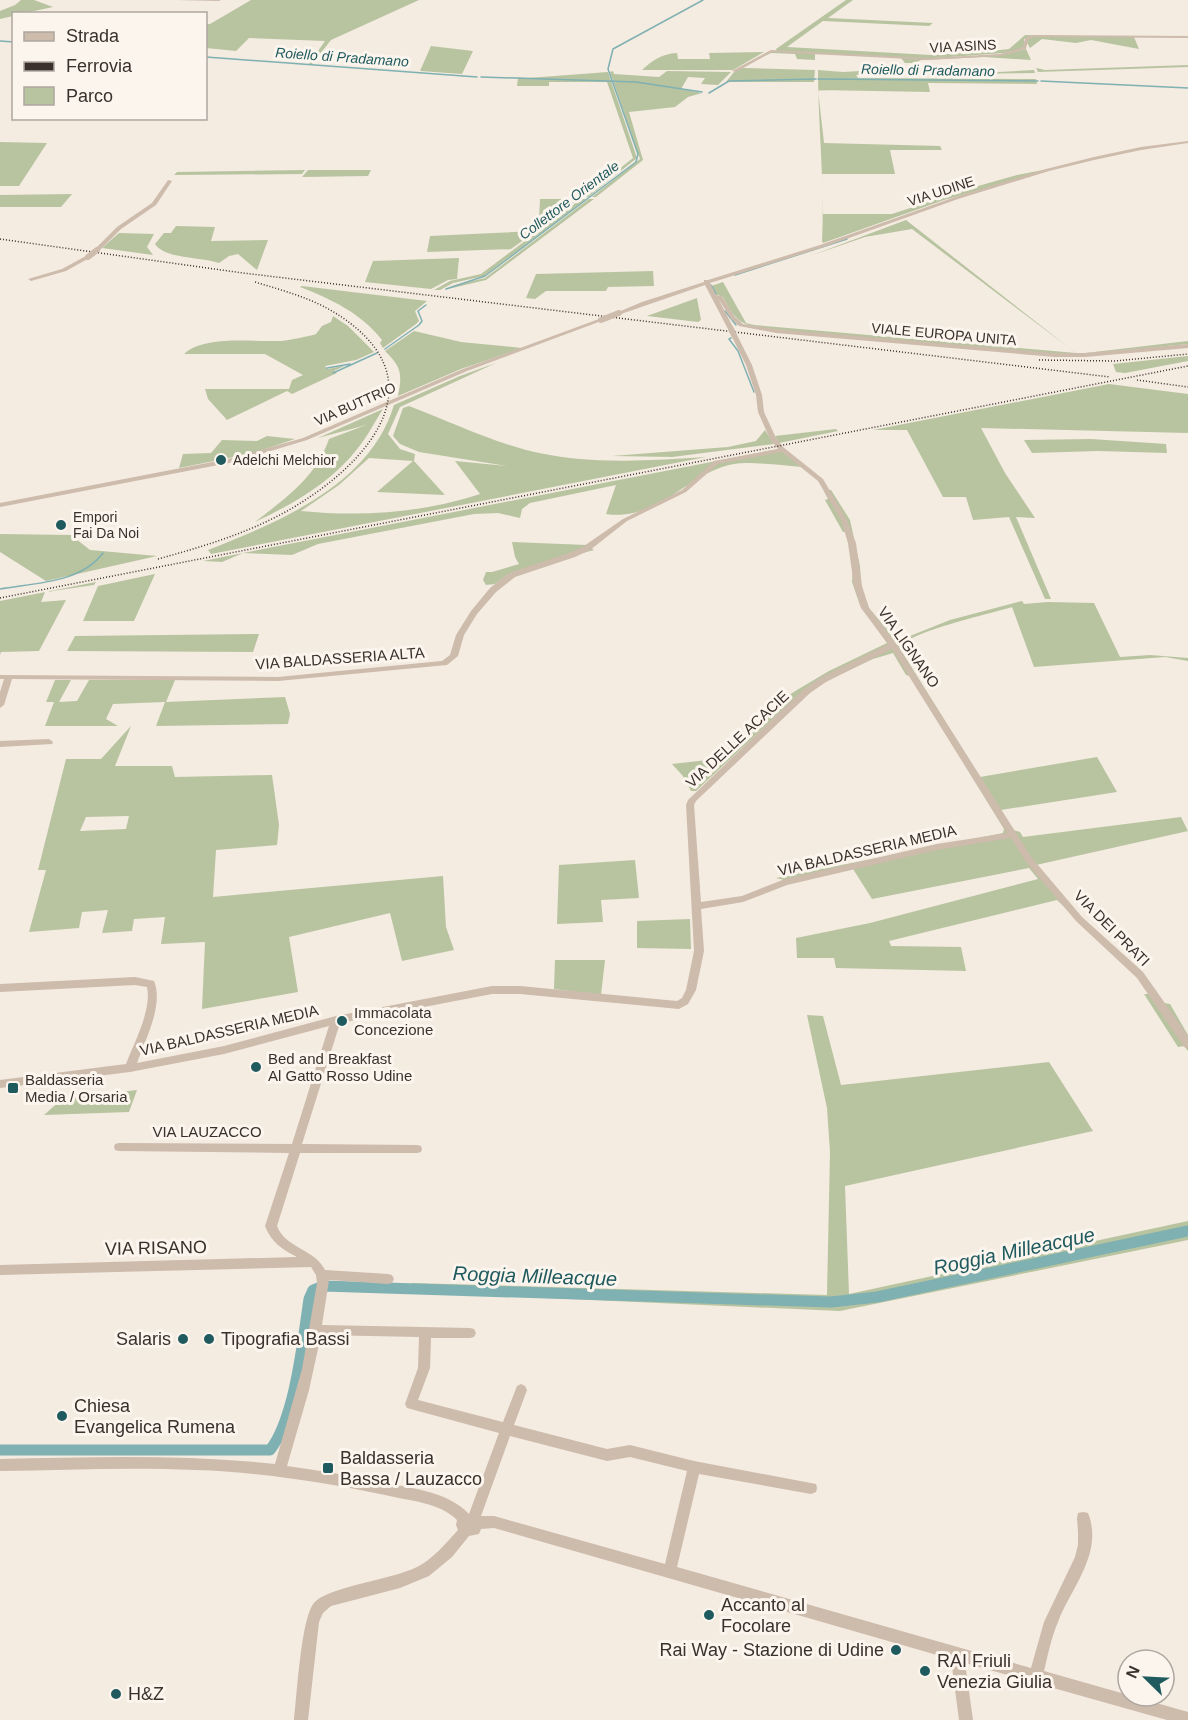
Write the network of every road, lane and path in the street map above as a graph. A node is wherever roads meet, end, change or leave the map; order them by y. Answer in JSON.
{"nodes":[{"id":1,"x":178,"y":0,"type":"edge"},
{"id":2,"x":219,"y":0,"type":"edge"},
{"id":3,"x":1188,"y":37,"type":"edge"},
{"id":4,"x":734,"y":71,"type":"dead end"},
{"id":5,"x":1188,"y":142,"type":"edge"},
{"id":6,"x":170,"y":181,"type":"dead end"},
{"id":7,"x":31,"y":279,"type":"dead end"},
{"id":8,"x":706,"y":281,"type":"junction"},
{"id":9,"x":714,"y":296,"type":"junction"},
{"id":10,"x":1188,"y":346,"type":"edge"},
{"id":11,"x":783,"y":450,"type":"junction"},
{"id":12,"x":0,"y":504,"type":"edge"},
{"id":13,"x":894,"y":645,"type":"junction"},
{"id":14,"x":4,"y":678,"type":"edge"},
{"id":15,"x":0,"y":705,"type":"edge"},
{"id":16,"x":49,"y":742,"type":"dead end"},
{"id":17,"x":0,"y":744,"type":"edge"},
{"id":18,"x":1013,"y":835,"type":"junction"},
{"id":19,"x":696,"y":906,"type":"junction"},
{"id":20,"x":0,"y":988,"type":"edge"},
{"id":21,"x":336,"y":1020,"type":"junction"},
{"id":22,"x":1188,"y":1044,"type":"edge"},
{"id":23,"x":130,"y":1068,"type":"junction"},
{"id":24,"x":0,"y":1084,"type":"edge"},
{"id":25,"x":119,"y":1147,"type":"dead end"},
{"id":26,"x":295,"y":1148,"type":"junction"},
{"id":27,"x":417,"y":1149,"type":"dead end"},
{"id":28,"x":313,"y":1262,"type":"junction"},
{"id":29,"x":0,"y":1270,"type":"edge"},
{"id":30,"x":388,"y":1279,"type":"dead end"},
{"id":31,"x":322,"y":1283,"type":"junction"},
{"id":32,"x":316,"y":1330,"type":"junction"},
{"id":33,"x":424,"y":1332,"type":"junction"},
{"id":34,"x":470,"y":1333,"type":"dead end"},
{"id":35,"x":521,"y":1390,"type":"dead end"},
{"id":36,"x":508,"y":1430,"type":"junction"},
{"id":37,"x":0,"y":1465,"type":"edge"},
{"id":38,"x":694,"y":1467,"type":"junction"},
{"id":39,"x":279,"y":1471,"type":"junction"},
{"id":40,"x":812,"y":1488,"type":"dead end"},
{"id":41,"x":1083,"y":1518,"type":"dead end"},
{"id":42,"x":470,"y":1522,"type":"junction"},
{"id":43,"x":670,"y":1570,"type":"junction"},
{"id":44,"x":957,"y":1653,"type":"junction"},
{"id":45,"x":1036,"y":1677,"type":"junction"},
{"id":46,"x":1188,"y":1719,"type":"edge"},
{"id":47,"x":301,"y":1720,"type":"edge"},
{"id":48,"x":966,"y":1720,"type":"edge"}],
"edges":[{"from":1,"to":2,"type":"street"},
{"from":3,"to":4,"type":"street","name":"VIA ASINS"},
{"from":5,"to":8,"type":"street","name":"VIA UDINE"},
{"from":6,"to":7,"type":"street","bridge":true},
{"from":8,"to":9,"type":"street","name":"VIA LIGNANO"},
{"from":8,"to":12,"type":"street","name":"VIA BUTTRIO","bridge":true},
{"from":9,"to":10,"type":"street","name":"VIALE EUROPA UNITA"},
{"from":9,"to":11,"type":"street","name":"VIA LIGNANO"},
{"from":11,"to":13,"type":"street","name":"VIA LIGNANO"},
{"from":11,"to":14,"type":"street","name":"VIA BALDASSERIA ALTA"},
{"from":13,"to":18,"type":"street","name":"VIA LIGNANO"},
{"from":13,"to":19,"type":"street","name":"VIA DELLE ACACIE"},
{"from":14,"to":15,"type":"street"},
{"from":16,"to":17,"type":"street"},
{"from":18,"to":19,"type":"street","name":"VIA BALDASSERIA MEDIA"},
{"from":18,"to":22,"type":"street","name":"VIA DEI PRATI"},
{"from":19,"to":21,"type":"street","name":"VIA BALDASSERIA MEDIA"},
{"from":20,"to":23,"type":"street"},
{"from":21,"to":23,"type":"street","name":"VIA BALDASSERIA MEDIA"},
{"from":21,"to":26,"type":"street"},
{"from":23,"to":24,"type":"street","name":"VIA BALDASSERIA MEDIA"},
{"from":25,"to":26,"type":"street","name":"VIA LAUZACCO"},
{"from":26,"to":27,"type":"street","name":"VIA LAUZACCO"},
{"from":26,"to":28,"type":"street"},
{"from":28,"to":29,"type":"street","name":"VIA RISANO"},
{"from":28,"to":31,"type":"street"},
{"from":30,"to":31,"type":"street"},
{"from":31,"to":32,"type":"street"},
{"from":32,"to":33,"type":"street"},
{"from":32,"to":39,"type":"street"},
{"from":33,"to":34,"type":"street"},
{"from":33,"to":36,"type":"street"},
{"from":35,"to":36,"type":"street"},
{"from":36,"to":38,"type":"street"},
{"from":36,"to":42,"type":"street"},
{"from":37,"to":39,"type":"street"},
{"from":38,"to":40,"type":"street"},
{"from":38,"to":43,"type":"street"},
{"from":39,"to":42,"type":"street"},
{"from":41,"to":45,"type":"street"},
{"from":42,"to":43,"type":"street"},
{"from":42,"to":47,"type":"street"},
{"from":43,"to":44,"type":"street"},
{"from":44,"to":45,"type":"street"},
{"from":44,"to":48,"type":"street"},
{"from":45,"to":46,"type":"street"}]}
